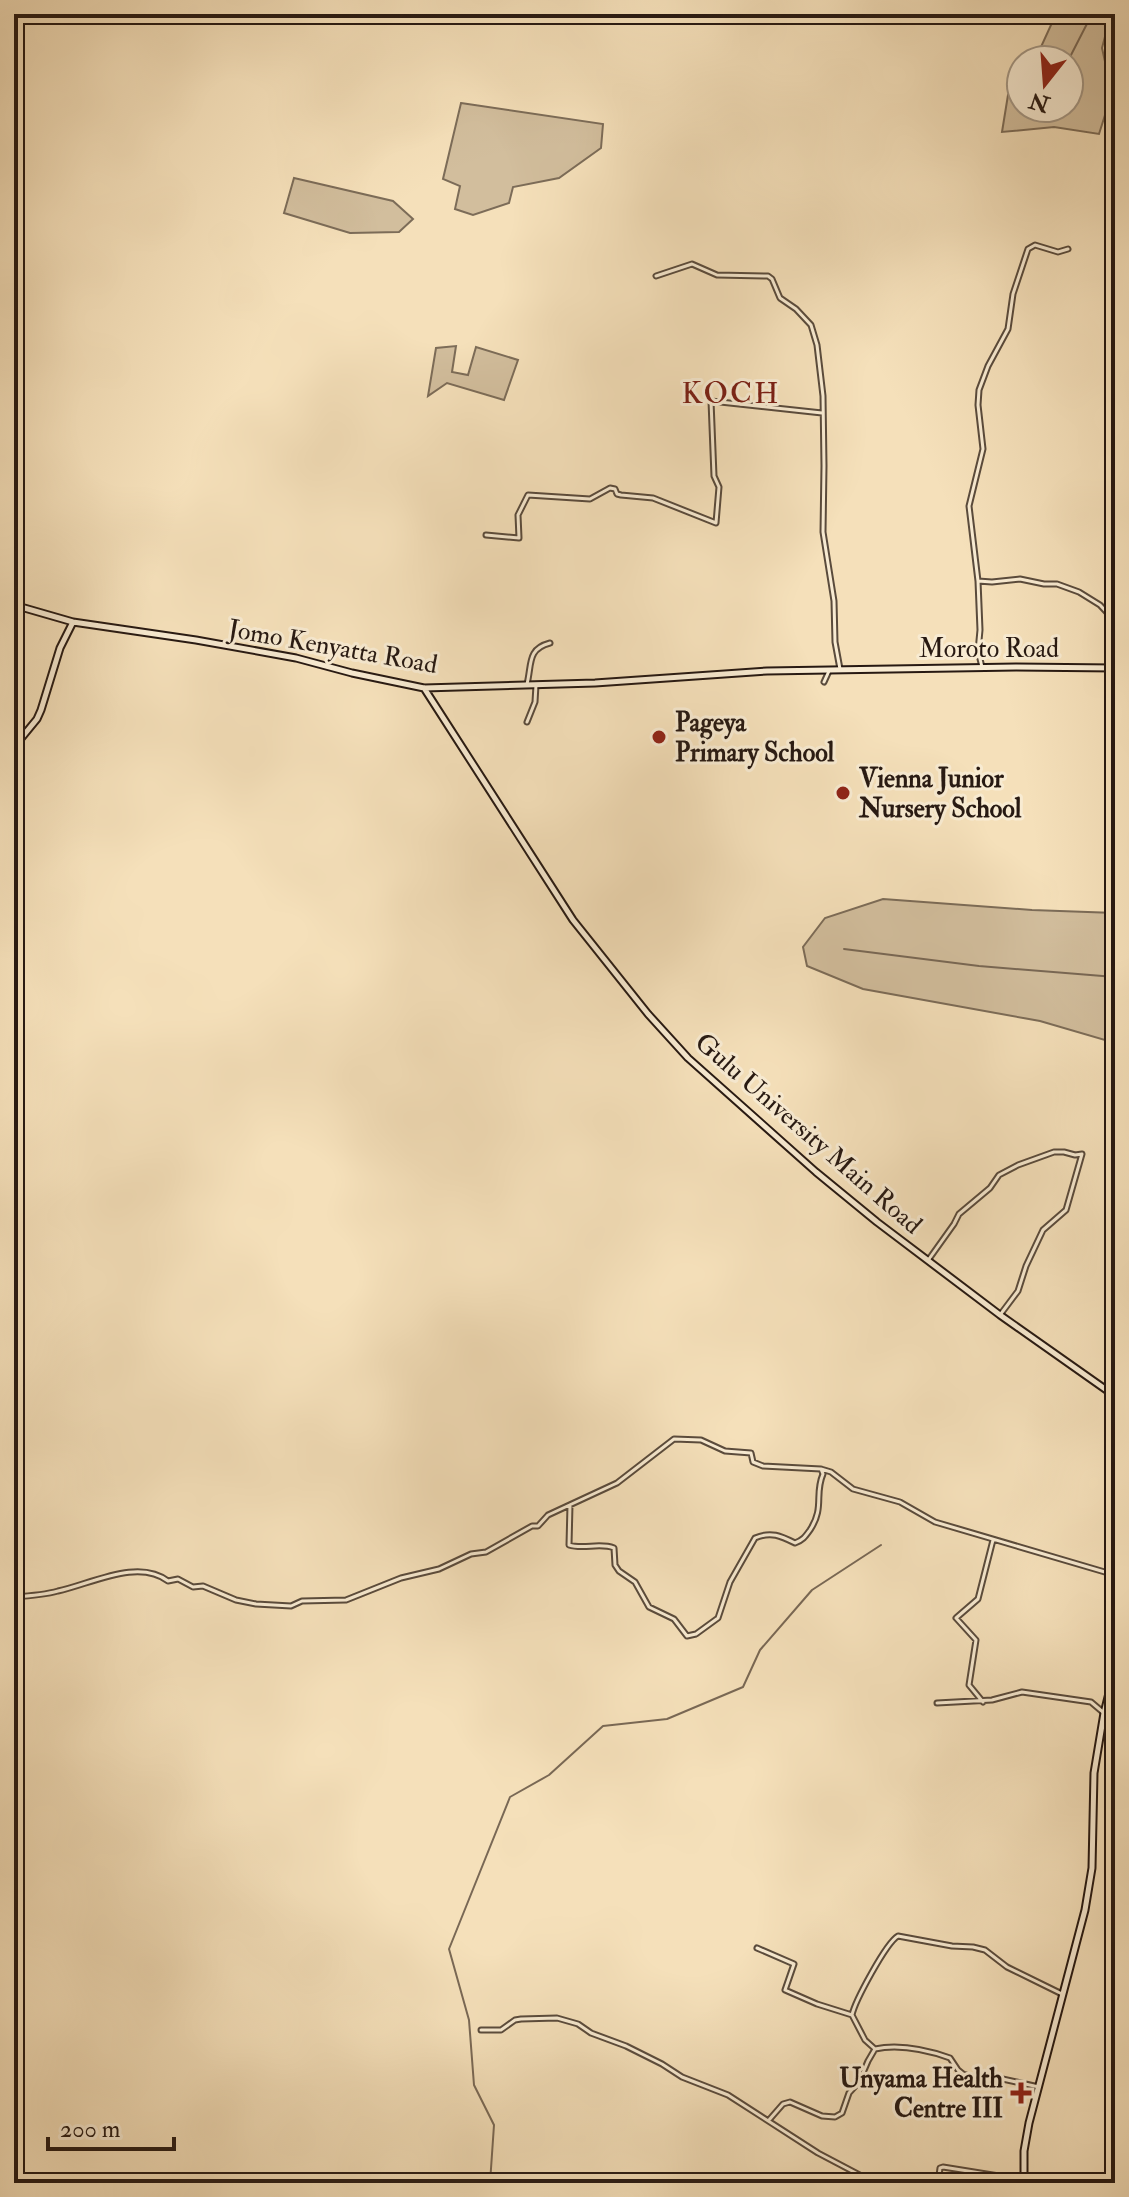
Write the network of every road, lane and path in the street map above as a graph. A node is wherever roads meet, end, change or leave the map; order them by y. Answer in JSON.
{"nodes":[{"id":1,"x":1068,"y":249,"type":"dead end"},
{"id":2,"x":656,"y":276,"type":"dead end"},
{"id":3,"x":822,"y":413,"type":"junction"},
{"id":4,"x":486,"y":535,"type":"dead end"},
{"id":5,"x":978,"y":581,"type":"junction"},
{"id":6,"x":14,"y":605,"type":"edge"},
{"id":7,"x":1115,"y":621,"type":"edge"},
{"id":8,"x":73,"y":622,"type":"junction"},
{"id":9,"x":550,"y":643,"type":"dead end"},
{"id":10,"x":982,"y":667,"type":"junction"},
{"id":11,"x":1115,"y":668,"type":"edge"},
{"id":12,"x":840,"y":669,"type":"junction"},
{"id":13,"x":829,"y":670,"type":"junction"},
{"id":14,"x":824,"y":682,"type":"dead end"},
{"id":15,"x":536,"y":685,"type":"junction"},
{"id":16,"x":527,"y":686,"type":"junction"},
{"id":17,"x":424,"y":688,"type":"junction"},
{"id":18,"x":527,"y":722,"type":"dead end"},
{"id":19,"x":14,"y":747,"type":"edge"},
{"id":20,"x":928,"y":1260,"type":"junction"},
{"id":21,"x":1000,"y":1315,"type":"junction"},
{"id":22,"x":1115,"y":1396,"type":"edge"},
{"id":23,"x":821,"y":1469,"type":"junction"},
{"id":24,"x":570,"y":1505,"type":"junction"},
{"id":25,"x":993,"y":1540,"type":"junction"},
{"id":26,"x":1115,"y":1575,"type":"edge"},
{"id":27,"x":14,"y":1597,"type":"edge"},
{"id":28,"x":1115,"y":1669,"type":"edge"},
{"id":29,"x":983,"y":1702,"type":"junction"},
{"id":30,"x":937,"y":1703,"type":"dead end"},
{"id":31,"x":1104,"y":1713,"type":"junction"},
{"id":32,"x":757,"y":1948,"type":"dead end"},
{"id":33,"x":1062,"y":1994,"type":"junction"},
{"id":34,"x":852,"y":2015,"type":"junction"},
{"id":35,"x":481,"y":2030,"type":"dead end"},
{"id":36,"x":875,"y":2049,"type":"junction"},
{"id":37,"x":1039,"y":2087,"type":"junction"},
{"id":38,"x":769,"y":2120,"type":"junction"},
{"id":39,"x":1024,"y":2182,"type":"edge"},
{"id":40,"x":875,"y":2183,"type":"edge"},
{"id":41,"x":938,"y":2183,"type":"edge"}],
"edges":[{"from":1,"to":5,"type":"street"},
{"from":2,"to":3,"type":"street"},
{"from":3,"to":4,"type":"street"},
{"from":3,"to":12,"type":"street"},
{"from":5,"to":7,"type":"street"},
{"from":5,"to":10,"type":"street"},
{"from":6,"to":8,"type":"street","name":"Jomo Kenyatta Road"},
{"from":8,"to":17,"type":"street","name":"Jomo Kenyatta Road"},
{"from":8,"to":19,"type":"street"},
{"from":9,"to":16,"type":"street"},
{"from":10,"to":11,"type":"street","name":"Moroto Road"},
{"from":10,"to":12,"type":"street","name":"Moroto Road"},
{"from":12,"to":13,"type":"street","name":"Jomo Kenyatta Road"},
{"from":13,"to":14,"type":"street"},
{"from":13,"to":15,"type":"street","name":"Jomo Kenyatta Road"},
{"from":15,"to":16,"type":"street","name":"Jomo Kenyatta Road"},
{"from":15,"to":18,"type":"street"},
{"from":16,"to":17,"type":"street","name":"Jomo Kenyatta Road"},
{"from":17,"to":20,"type":"street","name":"Gulu University Main Road"},
{"from":20,"to":21,"type":"street","name":"Gulu University Main Road"},
{"from":20,"to":21,"type":"street"},
{"from":21,"to":22,"type":"street","name":"Gulu University Main Road"},
{"from":23,"to":24,"type":"street"},
{"from":23,"to":24,"type":"street"},
{"from":23,"to":25,"type":"street"},
{"from":24,"to":27,"type":"street"},
{"from":25,"to":26,"type":"street"},
{"from":25,"to":29,"type":"street"},
{"from":28,"to":31,"type":"street"},
{"from":29,"to":30,"type":"street"},
{"from":29,"to":31,"type":"street"},
{"from":31,"to":33,"type":"street"},
{"from":32,"to":34,"type":"street"},
{"from":33,"to":34,"type":"street"},
{"from":33,"to":37,"type":"street"},
{"from":34,"to":36,"type":"street"},
{"from":35,"to":38,"type":"street"},
{"from":36,"to":37,"type":"street"},
{"from":36,"to":38,"type":"street"},
{"from":37,"to":39,"type":"street"},
{"from":38,"to":40,"type":"street"},
{"from":39,"to":41,"type":"street"}]}
